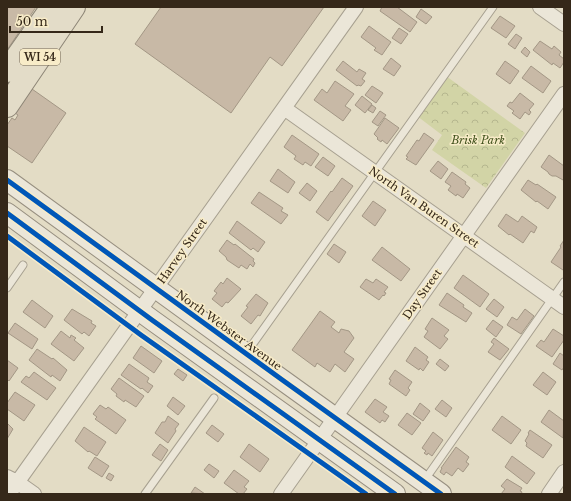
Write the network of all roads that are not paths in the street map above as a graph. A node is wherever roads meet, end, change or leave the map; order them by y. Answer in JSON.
{"nodes":[{"id":1,"x":52,"y":7,"type":"edge"},
{"id":2,"x":74,"y":7,"type":"edge"},
{"id":3,"x":356,"y":7,"type":"edge"},
{"id":4,"x":493,"y":7,"type":"edge"},
{"id":5,"x":540,"y":7,"type":"edge"},
{"id":6,"x":564,"y":24,"type":"edge"},
{"id":7,"x":7,"y":71,"type":"edge"},
{"id":8,"x":562,"y":103,"type":"edge"},
{"id":9,"x":7,"y":106,"type":"edge"},
{"id":10,"x":284,"y":108,"type":"junction"},
{"id":11,"x":375,"y":172,"type":"junction"},
{"id":12,"x":7,"y":180,"type":"edge"},
{"id":13,"x":7,"y":213,"type":"edge"},
{"id":14,"x":464,"y":235,"type":"junction"},
{"id":15,"x":23,"y":265,"type":"dead end"},
{"id":16,"x":564,"y":282,"type":"edge"},
{"id":17,"x":7,"y":288,"type":"edge"},
{"id":18,"x":156,"y":289,"type":"junction"},
{"id":19,"x":552,"y":298,"type":"junction"},
{"id":20,"x":564,"y":307,"type":"edge"},
{"id":21,"x":139,"y":311,"type":"junction"},
{"id":22,"x":245,"y":354,"type":"junction"},
{"id":23,"x":214,"y":398,"type":"dead end"},
{"id":24,"x":335,"y":418,"type":"junction"},
{"id":25,"x":320,"y":440,"type":"junction"},
{"id":26,"x":564,"y":472,"type":"edge"},
{"id":27,"x":12,"y":480,"type":"edge"},
{"id":28,"x":424,"y":482,"type":"junction"},
{"id":29,"x":9,"y":494,"type":"edge"},
{"id":30,"x":34,"y":494,"type":"edge"},
{"id":31,"x":145,"y":494,"type":"edge"},
{"id":32,"x":281,"y":494,"type":"edge"},
{"id":33,"x":395,"y":494,"type":"edge"},
{"id":34,"x":441,"y":494,"type":"edge"},
{"id":35,"x":549,"y":494,"type":"edge"}],
"edges":[{"from":1,"to":7,"type":"main road","number":"WI 54"},
{"from":2,"to":9,"type":"main road","number":"WI 54"},
{"from":3,"to":10,"type":"street","name":"Harvey Street"},
{"from":4,"to":11,"type":"lane"},
{"from":5,"to":6,"type":"street"},
{"from":8,"to":14,"type":"street","name":"Day Street"},
{"from":10,"to":11,"type":"street","name":"North Van Buren Street"},
{"from":10,"to":18,"type":"street","name":"Harvey Street"},
{"from":11,"to":14,"type":"street","name":"North Van Buren Street"},
{"from":11,"to":22,"type":"lane"},
{"from":12,"to":18,"type":"main road","name":"North Webster Avenue"},
{"from":13,"to":21,"type":"main road"},
{"from":14,"to":19,"type":"street","name":"North Van Buren Street"},
{"from":14,"to":24,"type":"street","name":"Day Street"},
{"from":15,"to":17,"type":"lane"},
{"from":16,"to":19,"type":"lane"},
{"from":18,"to":21,"type":"street","name":"Harvey Street"},
{"from":18,"to":22,"type":"main road","name":"North Webster Avenue"},
{"from":19,"to":20,"type":"street","name":"North Van Buren Street"},
{"from":19,"to":28,"type":"lane"},
{"from":21,"to":25,"type":"main road"},
{"from":21,"to":27,"type":"street","name":"Harvey Street"},
{"from":22,"to":24,"type":"main road","name":"North Webster Avenue"},
{"from":23,"to":31,"type":"lane"},
{"from":24,"to":25,"type":"street","name":"Day Street"},
{"from":24,"to":28,"type":"main road","name":"North Webster Avenue"},
{"from":25,"to":32,"type":"street","name":"Day Street"},
{"from":25,"to":33,"type":"main road"},
{"from":26,"to":35,"type":"street"},
{"from":27,"to":29,"type":"street","name":"Harvey Street"},
{"from":27,"to":30,"type":"street"},
{"from":28,"to":34,"type":"main road","name":"North Webster Avenue"}]}
